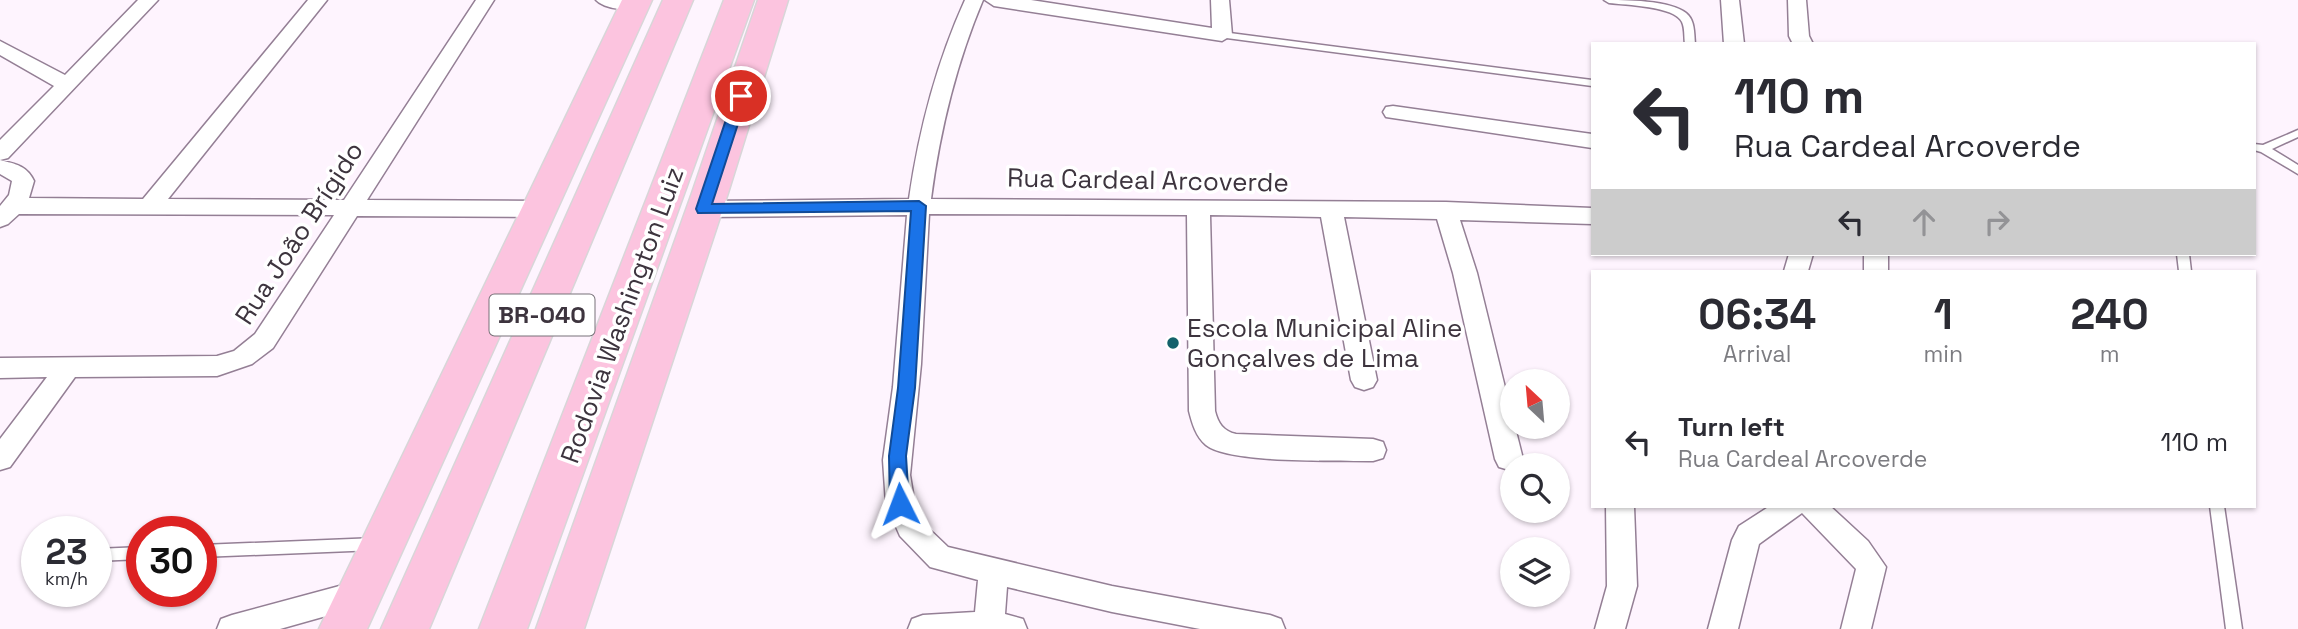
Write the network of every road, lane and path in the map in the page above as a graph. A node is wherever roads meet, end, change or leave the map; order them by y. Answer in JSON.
{"nodes":[{"id":1,"x":149,"y":0,"type":"edge"},
{"id":2,"x":318,"y":0,"type":"edge"},
{"id":3,"x":485,"y":0,"type":"edge"},
{"id":4,"x":678,"y":0,"type":"edge"},
{"id":5,"x":738,"y":0,"type":"edge"},
{"id":6,"x":773,"y":0,"type":"edge"},
{"id":7,"x":974,"y":0,"type":"edge"},
{"id":8,"x":994,"y":0,"type":"edge"},
{"id":9,"x":1220,"y":0,"type":"edge"},
{"id":10,"x":1609,"y":0,"type":"edge"},
{"id":11,"x":1730,"y":0,"type":"edge"},
{"id":12,"x":1797,"y":0,"type":"edge"},
{"id":13,"x":626,"y":1,"type":"edge"},
{"id":14,"x":1222,"y":35,"type":"junction"},
{"id":15,"x":1690,"y":42,"type":"edge"},
{"id":16,"x":1734,"y":42,"type":"edge"},
{"id":17,"x":1802,"y":42,"type":"edge"},
{"id":18,"x":0,"y":47,"type":"edge"},
{"id":19,"x":756,"y":47,"type":"junction"},
{"id":20,"x":1591,"y":83,"type":"edge"},
{"id":21,"x":66,"y":84,"type":"junction"},
{"id":22,"x":1393,"y":112,"type":"dead end"},
{"id":23,"x":2298,"y":133,"type":"edge"},
{"id":24,"x":1591,"y":141,"type":"edge"},
{"id":25,"x":2259,"y":148,"type":"edge"},
{"id":26,"x":0,"y":153,"type":"edge"},
{"id":27,"x":0,"y":167,"type":"edge"},
{"id":28,"x":2298,"y":170,"type":"edge"},
{"id":29,"x":669,"y":191,"type":"junction"},
{"id":30,"x":919,"y":206,"type":"junction"},
{"id":31,"x":149,"y":207,"type":"junction"},
{"id":32,"x":1198,"y":207,"type":"junction"},
{"id":33,"x":349,"y":209,"type":"junction"},
{"id":34,"x":539,"y":209,"type":"junction"},
{"id":35,"x":703,"y":209,"type":"junction"},
{"id":36,"x":1331,"y":210,"type":"junction"},
{"id":37,"x":1447,"y":210,"type":"junction"},
{"id":38,"x":7,"y":212,"type":"edge"},
{"id":39,"x":1591,"y":216,"type":"edge"},
{"id":40,"x":0,"y":368,"type":"edge"},
{"id":41,"x":68,"y":368,"type":"junction"},
{"id":42,"x":1364,"y":380,"type":"dead end"},
{"id":43,"x":1373,"y":450,"type":"dead end"},
{"id":44,"x":1508,"y":453,"type":"edge"},
{"id":45,"x":0,"y":459,"type":"edge"},
{"id":46,"x":1620,"y":508,"type":"edge"},
{"id":47,"x":1789,"y":508,"type":"edge"},
{"id":48,"x":1815,"y":508,"type":"edge"},
{"id":49,"x":2217,"y":508,"type":"edge"},
{"id":50,"x":385,"y":543,"type":"junction"},
{"id":51,"x":217,"y":550,"type":"edge"},
{"id":52,"x":993,"y":572,"type":"junction"},
{"id":53,"x":358,"y":594,"type":"junction"},
{"id":54,"x":996,"y":628,"type":"edge"},
{"id":55,"x":232,"y":629,"type":"edge"},
{"id":56,"x":342,"y":629,"type":"edge"},
{"id":57,"x":405,"y":629,"type":"edge"},
{"id":58,"x":503,"y":629,"type":"edge"},
{"id":59,"x":560,"y":629,"type":"edge"},
{"id":60,"x":923,"y":629,"type":"edge"},
{"id":61,"x":1270,"y":629,"type":"edge"},
{"id":62,"x":1610,"y":629,"type":"edge"},
{"id":63,"x":1723,"y":629,"type":"edge"},
{"id":64,"x":1856,"y":629,"type":"edge"},
{"id":65,"x":2234,"y":629,"type":"edge"}],
"edges":[{"from":1,"to":21,"type":"street"},
{"from":2,"to":31,"type":"street"},
{"from":3,"to":33,"type":"street","name":"Rua João Brígido"},
{"from":4,"to":57,"type":"highway","number":"BR-040"},
{"from":5,"to":29,"type":"highway","name":"Rodovia Washington Luiz","number":"BR-040"},
{"from":6,"to":19,"type":"highway"},
{"from":7,"to":30,"type":"street"},
{"from":8,"to":14,"type":"street"},
{"from":9,"to":14,"type":"street"},
{"from":10,"to":15,"type":"lane"},
{"from":11,"to":16,"type":"street"},
{"from":12,"to":17,"type":"street"},
{"from":13,"to":34,"type":"highway"},
{"from":14,"to":20,"type":"lane"},
{"from":18,"to":21,"type":"street"},
{"from":19,"to":29,"type":"highway"},
{"from":19,"to":35,"type":"highway"},
{"from":21,"to":26,"type":"street"},
{"from":22,"to":24,"type":"street"},
{"from":23,"to":25,"type":"lane"},
{"from":25,"to":28,"type":"lane"},
{"from":27,"to":38,"type":"street"},
{"from":29,"to":58,"type":"highway","name":"Rodovia Washington Luiz","number":"BR-040"},
{"from":30,"to":32,"type":"street","name":"Rua Cardeal Arcoverde"},
{"from":30,"to":35,"type":"street","name":"Rua Cardeal Arcoverde"},
{"from":30,"to":52,"type":"street"},
{"from":31,"to":33,"type":"street"},
{"from":31,"to":38,"type":"street"},
{"from":32,"to":36,"type":"street","name":"Rua Cardeal Arcoverde"},
{"from":32,"to":43,"type":"street"},
{"from":33,"to":34,"type":"street"},
{"from":33,"to":41,"type":"street","name":"Rua João Brígido"},
{"from":34,"to":50,"type":"highway"},
{"from":35,"to":59,"type":"highway"},
{"from":36,"to":37,"type":"street","name":"Rua Cardeal Arcoverde"},
{"from":36,"to":42,"type":"street"},
{"from":37,"to":39,"type":"street","name":"Rua Cardeal Arcoverde"},
{"from":37,"to":44,"type":"street"},
{"from":40,"to":41,"type":"street","name":"Rua João Brígido"},
{"from":41,"to":45,"type":"street"},
{"from":46,"to":62,"type":"street"},
{"from":47,"to":63,"type":"street"},
{"from":48,"to":64,"type":"street"},
{"from":49,"to":65,"type":"lane"},
{"from":50,"to":51,"type":"lane"},
{"from":50,"to":53,"type":"highway"},
{"from":52,"to":54,"type":"street"},
{"from":52,"to":61,"type":"street"},
{"from":53,"to":55,"type":"street"},
{"from":53,"to":56,"type":"highway"},
{"from":54,"to":60,"type":"street"}]}
